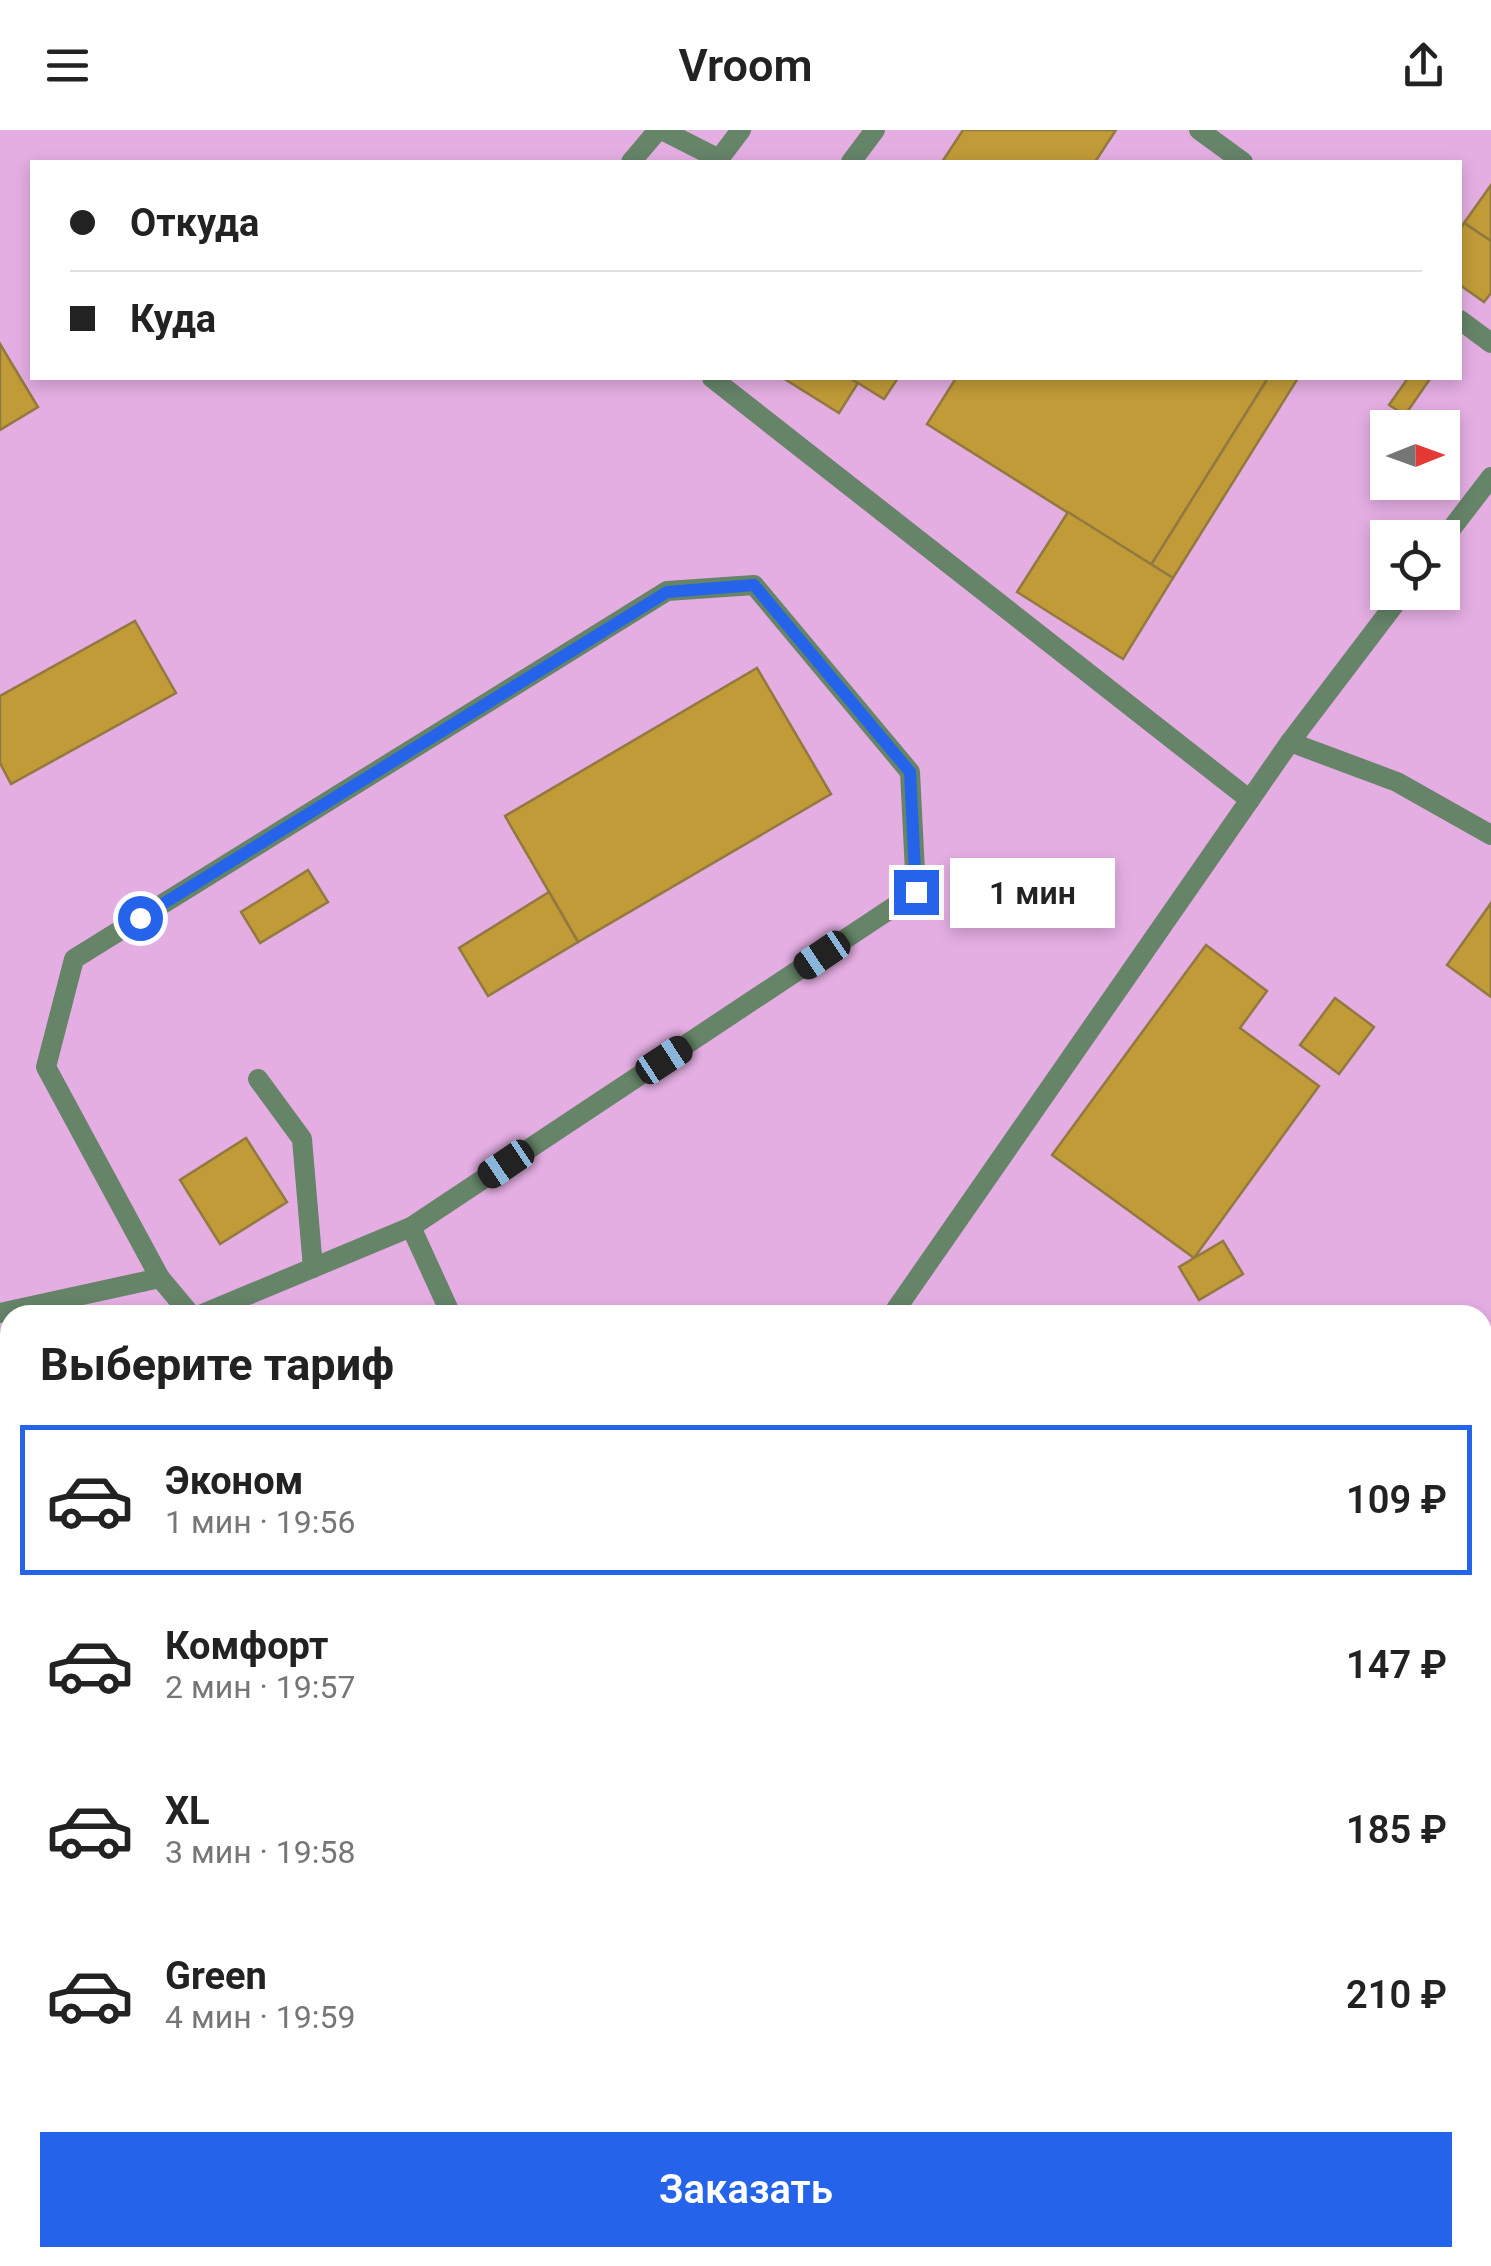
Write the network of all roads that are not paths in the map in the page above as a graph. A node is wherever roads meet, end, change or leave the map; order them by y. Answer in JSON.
{"nodes":[{"id":1,"x":660,"y":130,"type":"edge"},
{"id":2,"x":741,"y":130,"type":"edge"},
{"id":3,"x":875,"y":130,"type":"edge"},
{"id":4,"x":1198,"y":130,"type":"edge"},
{"id":5,"x":633,"y":160,"type":"edge"},
{"id":6,"x":720,"y":160,"type":"edge"},
{"id":7,"x":723,"y":160,"type":"edge"},
{"id":8,"x":852,"y":160,"type":"edge"},
{"id":9,"x":1240,"y":160,"type":"edge"},
{"id":10,"x":1462,"y":321,"type":"edge"},
{"id":11,"x":1491,"y":343,"type":"edge"},
{"id":12,"x":715,"y":380,"type":"edge"},
{"id":13,"x":1491,"y":478,"type":"edge"},
{"id":14,"x":1459,"y":520,"type":"edge"},
{"id":15,"x":1390,"y":610,"type":"edge"},
{"id":16,"x":1290,"y":742,"type":"junction"},
{"id":17,"x":1250,"y":800,"type":"junction"},
{"id":18,"x":1491,"y":836,"type":"edge"},
{"id":19,"x":258,"y":1079,"type":"dead end"},
{"id":20,"x":411,"y":1227,"type":"junction"},
{"id":21,"x":312,"y":1268,"type":"junction"},
{"id":22,"x":160,"y":1278,"type":"junction"},
{"id":23,"x":37,"y":1305,"type":"edge"},
{"id":24,"x":183,"y":1305,"type":"edge"},
{"id":25,"x":224,"y":1305,"type":"edge"},
{"id":26,"x":447,"y":1305,"type":"edge"},
{"id":27,"x":899,"y":1305,"type":"edge"}],
"edges":[{"from":1,"to":5,"type":"street"},
{"from":1,"to":6,"type":"street"},
{"from":2,"to":7,"type":"street"},
{"from":3,"to":8,"type":"street"},
{"from":4,"to":9,"type":"street"},
{"from":10,"to":11,"type":"street"},
{"from":12,"to":17,"type":"street"},
{"from":13,"to":14,"type":"street"},
{"from":15,"to":16,"type":"street"},
{"from":16,"to":17,"type":"street"},
{"from":16,"to":18,"type":"street"},
{"from":17,"to":27,"type":"street"},
{"from":19,"to":21,"type":"street"},
{"from":20,"to":21,"type":"street"},
{"from":20,"to":22,"type":"street"},
{"from":20,"to":26,"type":"street"},
{"from":21,"to":25,"type":"street"},
{"from":22,"to":23,"type":"street"},
{"from":22,"to":24,"type":"street"}]}
